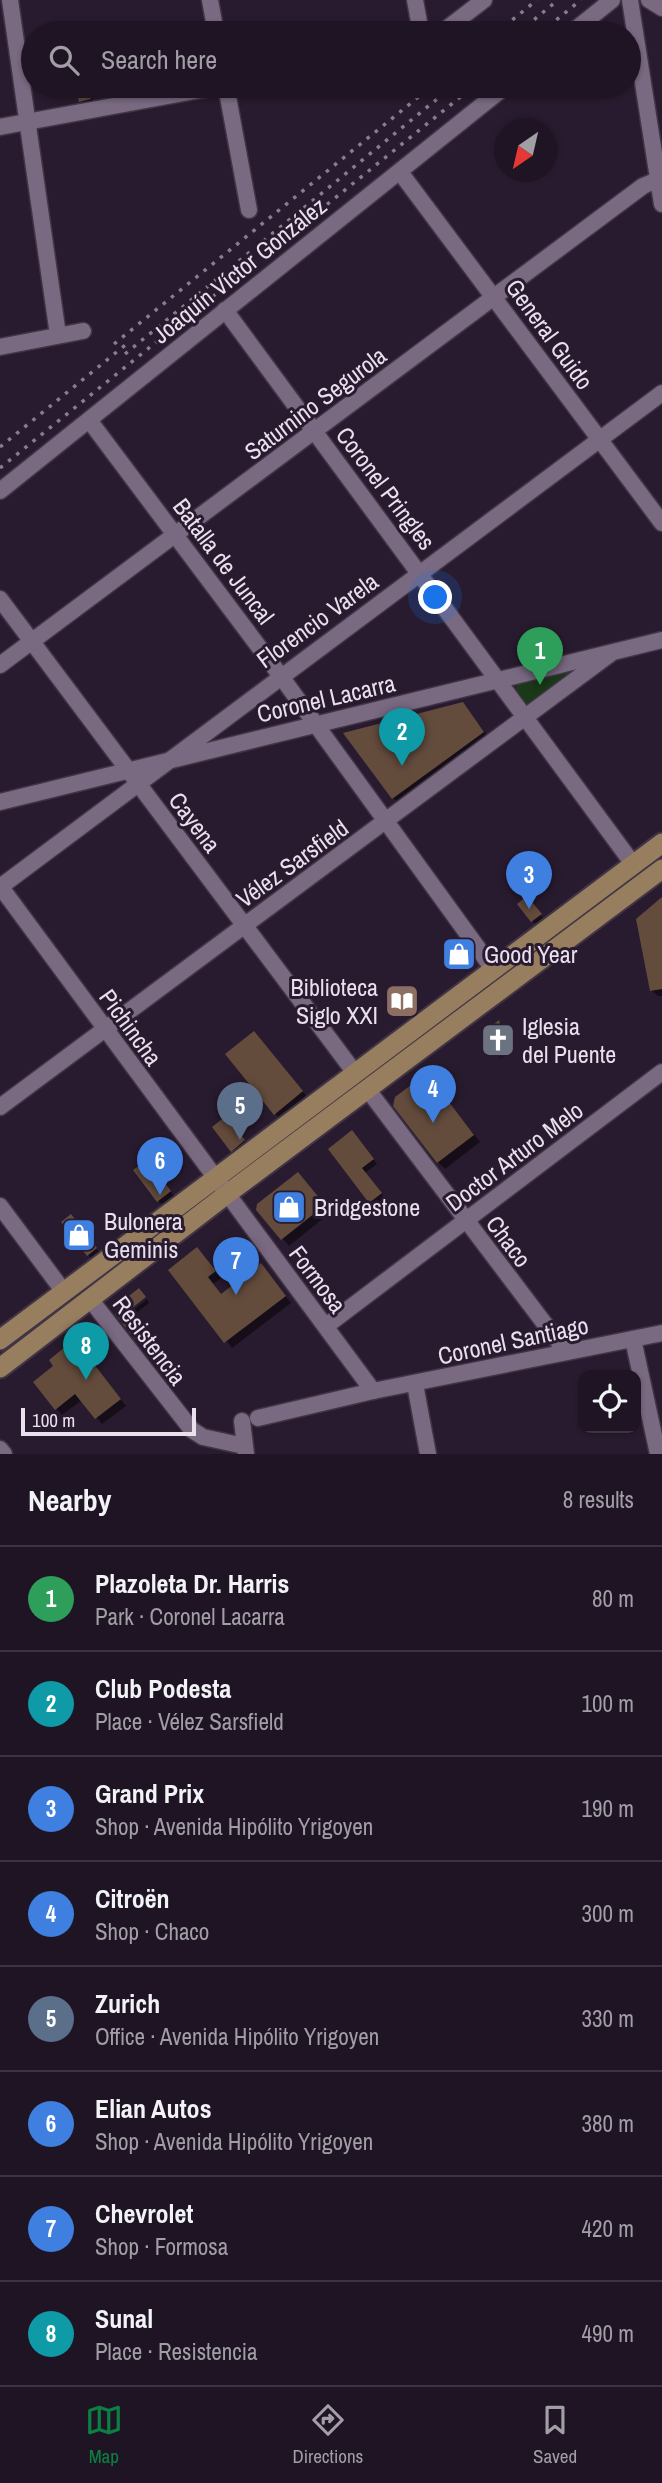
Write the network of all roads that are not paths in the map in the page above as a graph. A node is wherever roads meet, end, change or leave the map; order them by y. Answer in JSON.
{"nodes":[{"id":1,"x":10,"y":0,"type":"edge"},
{"id":2,"x":210,"y":0,"type":"edge"},
{"id":3,"x":415,"y":0,"type":"edge"},
{"id":4,"x":484,"y":0,"type":"edge"},
{"id":5,"x":612,"y":0,"type":"edge"},
{"id":6,"x":630,"y":0,"type":"edge"},
{"id":7,"x":649,"y":0,"type":"edge"},
{"id":8,"x":662,"y":8,"type":"edge"},
{"id":9,"x":214,"y":21,"type":"edge"},
{"id":10,"x":419,"y":21,"type":"edge"},
{"id":11,"x":457,"y":21,"type":"edge"},
{"id":12,"x":586,"y":21,"type":"edge"},
{"id":13,"x":633,"y":21,"type":"edge"},
{"id":14,"x":641,"y":73,"type":"edge"},
{"id":15,"x":21,"y":84,"type":"edge"},
{"id":16,"x":23,"y":98,"type":"edge"},
{"id":17,"x":158,"y":98,"type":"edge"},
{"id":18,"x":226,"y":98,"type":"edge"},
{"id":19,"x":491,"y":98,"type":"edge"},
{"id":20,"x":26,"y":122,"type":"junction"},
{"id":21,"x":0,"y":127,"type":"edge"},
{"id":22,"x":400,"y":172,"type":"junction"},
{"id":23,"x":657,"y":180,"type":"junction"},
{"id":24,"x":662,"y":204,"type":"edge"},
{"id":25,"x":249,"y":210,"type":"dead end"},
{"id":26,"x":495,"y":297,"type":"junction"},
{"id":27,"x":225,"y":310,"type":"junction"},
{"id":28,"x":83,"y":331,"type":"dead end"},
{"id":29,"x":58,"y":335,"type":"junction"},
{"id":30,"x":0,"y":347,"type":"edge"},
{"id":31,"x":662,"y":393,"type":"edge"},
{"id":32,"x":89,"y":420,"type":"junction"},
{"id":33,"x":315,"y":432,"type":"junction"},
{"id":34,"x":598,"y":439,"type":"junction"},
{"id":35,"x":0,"y":491,"type":"edge"},
{"id":36,"x":662,"y":523,"type":"edge"},
{"id":37,"x":176,"y":534,"type":"junction"},
{"id":38,"x":421,"y":573,"type":"junction"},
{"id":39,"x":0,"y":599,"type":"edge"},
{"id":40,"x":32,"y":640,"type":"junction"},
{"id":41,"x":662,"y":640,"type":"edge"},
{"id":42,"x":610,"y":653,"type":"junction"},
{"id":43,"x":0,"y":665,"type":"edge"},
{"id":44,"x":280,"y":675,"type":"junction"},
{"id":45,"x":499,"y":680,"type":"junction"},
{"id":46,"x":527,"y":717,"type":"junction"},
{"id":47,"x":317,"y":724,"type":"junction"},
{"id":48,"x":170,"y":758,"type":"junction"},
{"id":49,"x":132,"y":776,"type":"junction"},
{"id":50,"x":0,"y":802,"type":"edge"},
{"id":51,"x":386,"y":822,"type":"junction"},
{"id":52,"x":662,"y":843,"type":"edge"},
{"id":53,"x":634,"y":864,"type":"junction"},
{"id":54,"x":662,"y":869,"type":"edge"},
{"id":55,"x":0,"y":887,"type":"edge"},
{"id":56,"x":245,"y":926,"type":"junction"},
{"id":57,"x":493,"y":969,"type":"junction"},
{"id":58,"x":104,"y":1029,"type":"junction"},
{"id":59,"x":662,"y":1072,"type":"edge"},
{"id":60,"x":355,"y":1073,"type":"junction"},
{"id":61,"x":368,"y":1090,"type":"junction"},
{"id":62,"x":0,"y":1107,"type":"edge"},
{"id":63,"x":215,"y":1177,"type":"junction"},
{"id":64,"x":226,"y":1194,"type":"junction"},
{"id":65,"x":0,"y":1206,"type":"edge"},
{"id":66,"x":466,"y":1222,"type":"junction"},
{"id":67,"x":64,"y":1292,"type":"junction"},
{"id":68,"x":90,"y":1299,"type":"junction"},
{"id":69,"x":326,"y":1326,"type":"junction"},
{"id":70,"x":662,"y":1334,"type":"edge"},
{"id":71,"x":633,"y":1339,"type":"junction"},
{"id":72,"x":0,"y":1340,"type":"edge"},
{"id":73,"x":566,"y":1352,"type":"junction"},
{"id":74,"x":0,"y":1368,"type":"edge"},
{"id":75,"x":415,"y":1384,"type":"junction"},
{"id":76,"x":373,"y":1391,"type":"junction"},
{"id":77,"x":250,"y":1420,"type":"joint"},
{"id":78,"x":0,"y":1449,"type":"edge"},
{"id":79,"x":245,"y":1450,"type":"edge"},
{"id":80,"x":4,"y":1454,"type":"edge"},
{"id":81,"x":428,"y":1454,"type":"edge"},
{"id":82,"x":658,"y":1454,"type":"edge"}],
"edges":[{"from":1,"to":15,"type":"street"},
{"from":2,"to":9,"type":"street"},
{"from":3,"to":10,"type":"street"},
{"from":4,"to":11,"type":"street"},
{"from":5,"to":12,"type":"street"},
{"from":6,"to":13,"type":"street"},
{"from":7,"to":8,"type":"street"},
{"from":14,"to":23,"type":"street"},
{"from":16,"to":20,"type":"street"},
{"from":17,"to":20,"type":"street"},
{"from":18,"to":25,"type":"street"},
{"from":19,"to":22,"type":"street","name":"Joaquín Víctor González"},
{"from":20,"to":21,"type":"street"},
{"from":20,"to":29,"type":"street"},
{"from":22,"to":26,"type":"street","name":"General Guido"},
{"from":22,"to":27,"type":"street","name":"Joaquín Víctor González"},
{"from":23,"to":24,"type":"street"},
{"from":23,"to":26,"type":"street","name":"Saturnino Segurola"},
{"from":26,"to":33,"type":"street","name":"Saturnino Segurola"},
{"from":26,"to":34,"type":"street","name":"General Guido"},
{"from":27,"to":32,"type":"street","name":"Joaquín Víctor González"},
{"from":27,"to":33,"type":"street","name":"Coronel Pringles"},
{"from":28,"to":29,"type":"street"},
{"from":29,"to":30,"type":"street"},
{"from":31,"to":34,"type":"street","name":"Florencio Varela"},
{"from":32,"to":35,"type":"street","name":"Joaquín Víctor González"},
{"from":32,"to":37,"type":"street","name":"Batalla de Juncal"},
{"from":33,"to":37,"type":"street","name":"Saturnino Segurola"},
{"from":33,"to":38,"type":"street","name":"Coronel Pringles"},
{"from":34,"to":36,"type":"street","name":"General Guido"},
{"from":34,"to":38,"type":"street","name":"Florencio Varela"},
{"from":37,"to":40,"type":"street","name":"Saturnino Segurola"},
{"from":37,"to":44,"type":"street","name":"Batalla de Juncal"},
{"from":38,"to":44,"type":"street","name":"Florencio Varela"},
{"from":38,"to":45,"type":"street","name":"Coronel Pringles"},
{"from":39,"to":40,"type":"street","name":"Cayena"},
{"from":40,"to":43,"type":"street","name":"Saturnino Segurola"},
{"from":40,"to":49,"type":"street","name":"Cayena"},
{"from":41,"to":42,"type":"street","name":"Coronel Lacarra"},
{"from":42,"to":45,"type":"street","name":"Coronel Lacarra"},
{"from":42,"to":46,"type":"street","name":"Vélez Sarsfield"},
{"from":44,"to":47,"type":"street","name":"Batalla de Juncal"},
{"from":44,"to":48,"type":"street","name":"Florencio Varela"},
{"from":45,"to":46,"type":"street","name":"Coronel Pringles"},
{"from":45,"to":47,"type":"street","name":"Coronel Lacarra"},
{"from":46,"to":51,"type":"street","name":"Vélez Sarsfield"},
{"from":46,"to":53,"type":"street","name":"Coronel Pringles"},
{"from":47,"to":48,"type":"street","name":"Coronel Lacarra"},
{"from":47,"to":51,"type":"street","name":"Batalla de Juncal"},
{"from":48,"to":49,"type":"street","name":"Florencio Varela"},
{"from":49,"to":50,"type":"street"},
{"from":49,"to":55,"type":"street","name":"Florencio Varela"},
{"from":49,"to":56,"type":"street","name":"Cayena"},
{"from":51,"to":56,"type":"street","name":"Vélez Sarsfield"},
{"from":51,"to":57,"type":"street","name":"Batalla de Juncal"},
{"from":52,"to":53,"type":"main road"},
{"from":53,"to":57,"type":"main road"},
{"from":54,"to":61,"type":"main road"},
{"from":55,"to":58,"type":"street","name":"Pichincha"},
{"from":56,"to":58,"type":"street","name":"Vélez Sarsfield"},
{"from":56,"to":60,"type":"street","name":"Cayena"},
{"from":57,"to":60,"type":"main road"},
{"from":58,"to":62,"type":"street","name":"Vélez Sarsfield"},
{"from":58,"to":63,"type":"street","name":"Pichincha"},
{"from":59,"to":66,"type":"street","name":"Doctor Arturo Melo"},
{"from":60,"to":63,"type":"main road"},
{"from":61,"to":64,"type":"main road"},
{"from":61,"to":66,"type":"street","name":"Chaco"},
{"from":63,"to":64,"type":"street","name":"Pichincha"},
{"from":63,"to":67,"type":"main road"},
{"from":64,"to":68,"type":"main road"},
{"from":64,"to":69,"type":"street","name":"Formosa"},
{"from":65,"to":67,"type":"street"},
{"from":66,"to":69,"type":"street","name":"Doctor Arturo Melo"},
{"from":66,"to":73,"type":"street","name":"Chaco"},
{"from":67,"to":72,"type":"main road"},
{"from":68,"to":74,"type":"main road"},
{"from":68,"to":79,"type":"street","name":"Resistencia"},
{"from":69,"to":76,"type":"street","name":"Formosa"},
{"from":70,"to":71,"type":"street","name":"Coronel Santiago"},
{"from":71,"to":73,"type":"street","name":"Coronel Santiago"},
{"from":71,"to":82,"type":"street"},
{"from":73,"to":75,"type":"street","name":"Coronel Santiago"},
{"from":75,"to":76,"type":"street","name":"Coronel Santiago"},
{"from":75,"to":81,"type":"street"},
{"from":76,"to":77,"type":"street","name":"Coronel Santiago"},
{"from":77,"to":79,"type":"street","name":"Resistencia"},
{"from":78,"to":80,"type":"street"}]}
